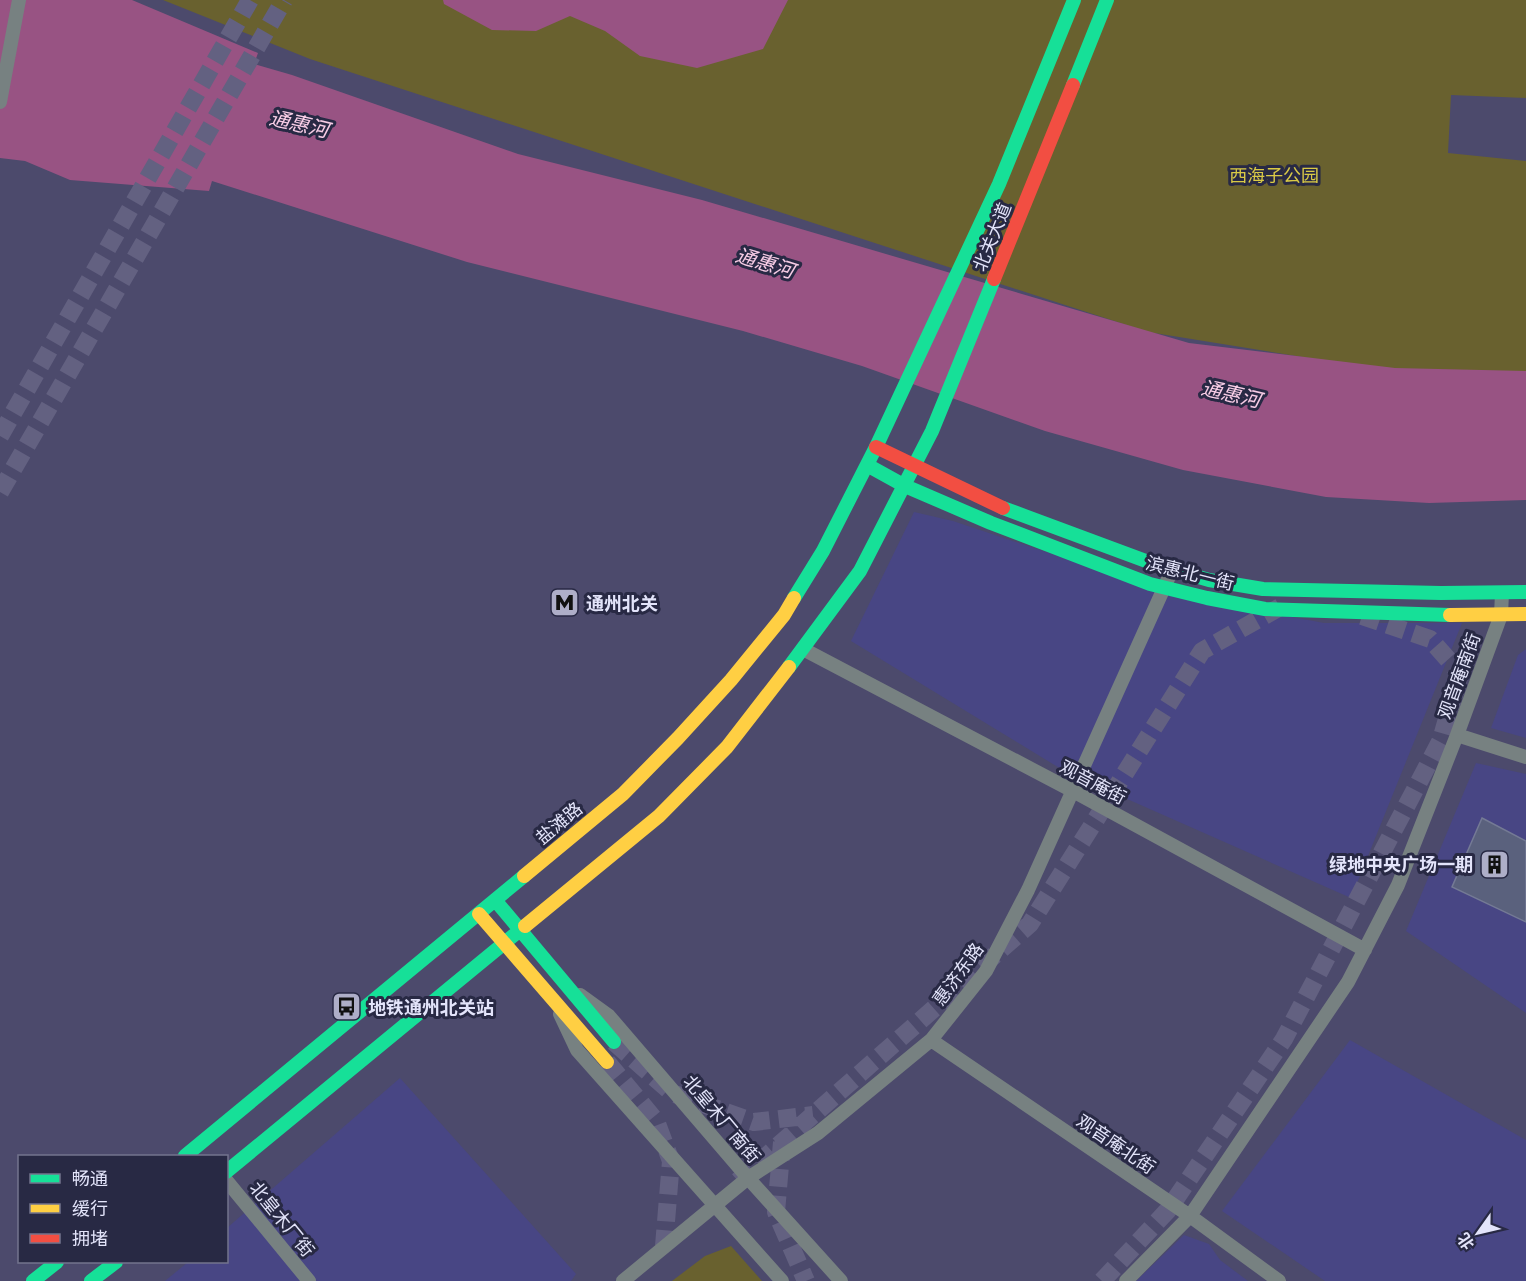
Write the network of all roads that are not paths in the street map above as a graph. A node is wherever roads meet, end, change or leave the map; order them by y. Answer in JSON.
{"nodes":[{"id":1,"x":19,"y":0,"type":"edge"},
{"id":2,"x":1074,"y":0,"type":"edge"},
{"id":3,"x":1107,"y":0,"type":"edge"},
{"id":4,"x":0,"y":102,"type":"edge"},
{"id":5,"x":876,"y":447,"type":"junction"},
{"id":6,"x":867,"y":465,"type":"junction"},
{"id":7,"x":914,"y":467,"type":"junction"},
{"id":8,"x":905,"y":486,"type":"junction"},
{"id":9,"x":1172,"y":569,"type":"junction"},
{"id":10,"x":1164,"y":587,"type":"junction"},
{"id":11,"x":1526,"y":592,"type":"edge"},
{"id":12,"x":1502,"y":593,"type":"junction"},
{"id":13,"x":1526,"y":614,"type":"edge"},
{"id":14,"x":1501,"y":615,"type":"junction"},
{"id":15,"x":803,"y":649,"type":"junction"},
{"id":16,"x":1457,"y":735,"type":"junction"},
{"id":17,"x":1526,"y":757,"type":"edge"},
{"id":18,"x":1073,"y":791,"type":"junction"},
{"id":19,"x":495,"y":900,"type":"junction"},
{"id":20,"x":479,"y":914,"type":"junction"},
{"id":21,"x":522,"y":930,"type":"junction"},
{"id":22,"x":505,"y":944,"type":"junction"},
{"id":23,"x":1365,"y":950,"type":"junction"},
{"id":24,"x":569,"y":987,"type":"junction"},
{"id":25,"x":554,"y":1000,"type":"junction"},
{"id":26,"x":931,"y":1040,"type":"junction"},
{"id":27,"x":614,"y":1042,"type":"tunnel mouth"},
{"id":28,"x":607,"y":1062,"type":"tunnel mouth"},
{"id":29,"x":186,"y":1155,"type":"edge"},
{"id":30,"x":228,"y":1170,"type":"edge"},
{"id":31,"x":748,"y":1178,"type":"junction"},
{"id":32,"x":228,"y":1182,"type":"edge"},
{"id":33,"x":716,"y":1206,"type":"junction"},
{"id":34,"x":1190,"y":1216,"type":"junction"},
{"id":35,"x":56,"y":1263,"type":"edge"},
{"id":36,"x":115,"y":1263,"type":"edge"},
{"id":37,"x":33,"y":1281,"type":"edge"},
{"id":38,"x":91,"y":1281,"type":"edge"},
{"id":39,"x":309,"y":1281,"type":"edge"},
{"id":40,"x":623,"y":1281,"type":"edge"},
{"id":41,"x":782,"y":1281,"type":"edge"},
{"id":42,"x":841,"y":1281,"type":"edge"},
{"id":43,"x":1126,"y":1281,"type":"edge"},
{"id":44,"x":1279,"y":1281,"type":"edge"}],
"edges":[{"from":1,"to":4,"type":"street"},
{"from":2,"to":5,"type":"main road","name":"北关大道"},
{"from":3,"to":7,"type":"main road","name":"北关大道"},
{"from":5,"to":6,"type":"main road","name":"盐滩路"},
{"from":5,"to":7,"type":"main road","name":"滨惠北一街"},
{"from":6,"to":8,"type":"main road","name":"滨惠北一街"},
{"from":6,"to":19,"type":"main road","name":"盐滩路"},
{"from":7,"to":8,"type":"main road","name":"北关大道"},
{"from":7,"to":9,"type":"main road","name":"滨惠北一街"},
{"from":8,"to":10,"type":"main road","name":"滨惠北一街"},
{"from":8,"to":15,"type":"main road"},
{"from":9,"to":10,"type":"street","name":"惠济东路"},
{"from":9,"to":12,"type":"main road","name":"滨惠北一街"},
{"from":10,"to":14,"type":"main road","name":"滨惠北一街"},
{"from":10,"to":18,"type":"street","name":"惠济东路"},
{"from":11,"to":12,"type":"main road","name":"滨惠北一街"},
{"from":12,"to":14,"type":"street","name":"观音庵南街"},
{"from":13,"to":14,"type":"main road","name":"滨惠北一街"},
{"from":14,"to":16,"type":"street","name":"观音庵南街"},
{"from":15,"to":18,"type":"street","name":"观音庵街"},
{"from":15,"to":21,"type":"main road"},
{"from":16,"to":17,"type":"street","name":"观音庵南街"},
{"from":16,"to":23,"type":"street"},
{"from":18,"to":23,"type":"street","name":"观音庵街"},
{"from":18,"to":26,"type":"street","name":"惠济东路"},
{"from":19,"to":20,"type":"main road","name":"盐滩路"},
{"from":19,"to":21,"type":"main road","name":"北皇木厂南街"},
{"from":20,"to":22,"type":"main road"},
{"from":20,"to":29,"type":"main road","name":"盐滩路"},
{"from":21,"to":22,"type":"main road"},
{"from":21,"to":24,"type":"main road","name":"北皇木厂南街"},
{"from":22,"to":25,"type":"main road"},
{"from":22,"to":30,"type":"main road"},
{"from":23,"to":34,"type":"street"},
{"from":24,"to":27,"type":"main road","name":"北皇木厂南街"},
{"from":24,"to":31,"type":"street","name":"北皇木厂南街"},
{"from":25,"to":28,"type":"main road"},
{"from":25,"to":33,"type":"street"},
{"from":26,"to":31,"type":"street","name":"惠济东路"},
{"from":26,"to":34,"type":"street","name":"观音庵北街"},
{"from":31,"to":33,"type":"street","name":"惠济东路"},
{"from":31,"to":42,"type":"street","name":"北皇木厂南街"},
{"from":32,"to":39,"type":"street","name":"北皇木厂街"},
{"from":33,"to":40,"type":"street","name":"惠济东路"},
{"from":33,"to":41,"type":"street"},
{"from":34,"to":43,"type":"street"},
{"from":34,"to":44,"type":"street","name":"观音庵北街"},
{"from":35,"to":37,"type":"main road"},
{"from":36,"to":38,"type":"main road"}]}
